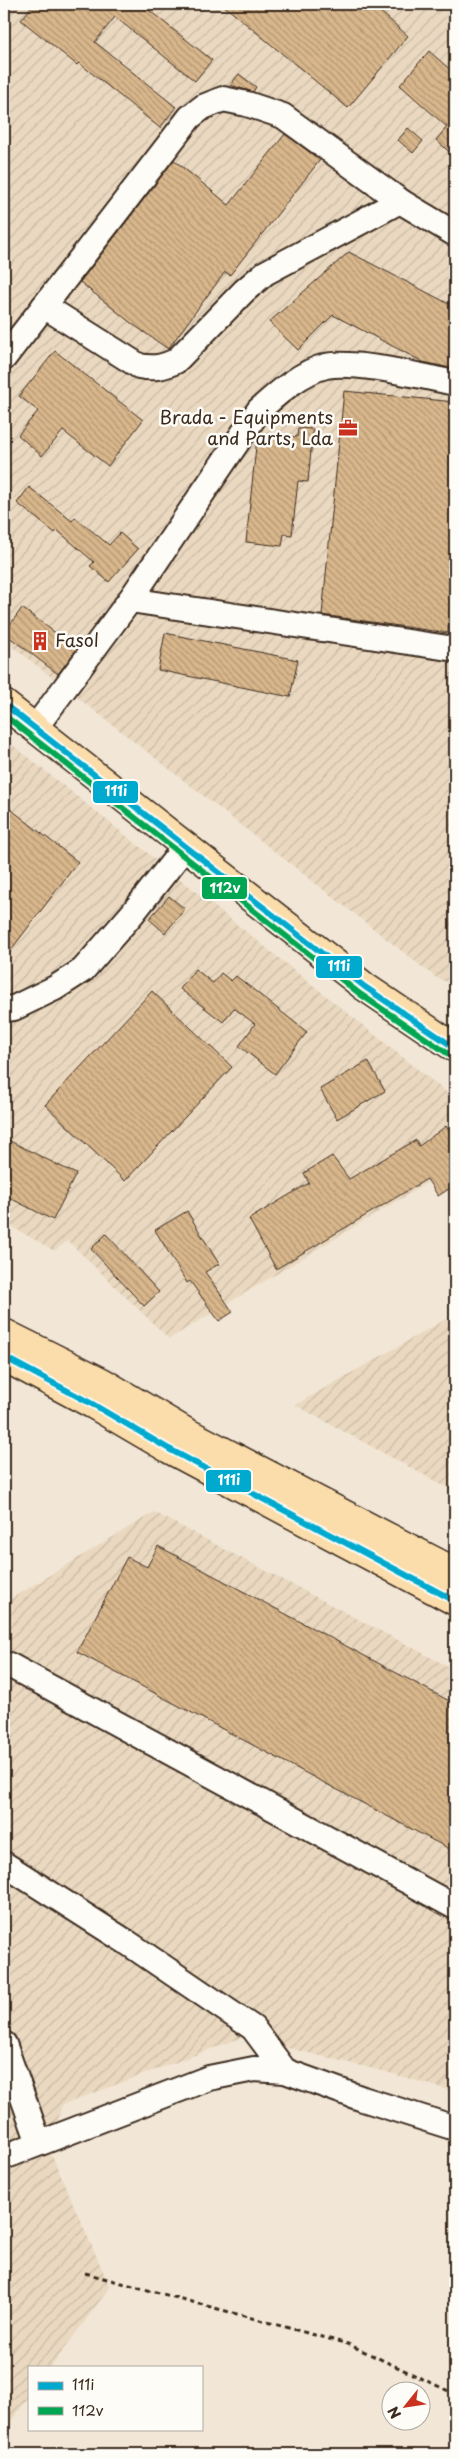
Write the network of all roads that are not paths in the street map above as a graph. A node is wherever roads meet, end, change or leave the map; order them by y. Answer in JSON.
{"nodes":[{"id":1,"x":400,"y":201,"type":"junction"},
{"id":2,"x":455,"y":234,"type":"edge"},
{"id":3,"x":44,"y":306,"type":"junction"},
{"id":4,"x":4,"y":358,"type":"edge"},
{"id":5,"x":455,"y":382,"type":"edge"},
{"id":6,"x":130,"y":600,"type":"junction"},
{"id":7,"x":455,"y":649,"type":"edge"},
{"id":8,"x":4,"y":704,"type":"edge"},
{"id":9,"x":35,"y":728,"type":"junction"},
{"id":10,"x":185,"y":847,"type":"junction"},
{"id":11,"x":4,"y":1009,"type":"edge"},
{"id":12,"x":455,"y":1048,"type":"edge"},
{"id":13,"x":4,"y":1333,"type":"edge"},
{"id":14,"x":4,"y":1357,"type":"edge"},
{"id":15,"x":98,"y":1394,"type":"junction"},
{"id":16,"x":139,"y":1419,"type":"junction"},
{"id":17,"x":455,"y":1572,"type":"edge"},
{"id":18,"x":455,"y":1601,"type":"edge"},
{"id":19,"x":9,"y":1665,"type":"dead end"},
{"id":20,"x":4,"y":1864,"type":"edge"},
{"id":21,"x":455,"y":1907,"type":"edge"},
{"id":22,"x":4,"y":2044,"type":"edge"},
{"id":23,"x":286,"y":2070,"type":"junction"},
{"id":24,"x":455,"y":2128,"type":"edge"},
{"id":25,"x":39,"y":2144,"type":"junction"},
{"id":26,"x":4,"y":2158,"type":"edge"}],
"edges":[{"from":1,"to":2,"type":"street"},
{"from":1,"to":3,"type":"street"},
{"from":1,"to":3,"type":"street"},
{"from":3,"to":4,"type":"street"},
{"from":5,"to":6,"type":"street"},
{"from":6,"to":7,"type":"street"},
{"from":6,"to":9,"type":"street"},
{"from":8,"to":9,"type":"main road"},
{"from":9,"to":10,"type":"main road"},
{"from":10,"to":11,"type":"street"},
{"from":10,"to":12,"type":"main road"},
{"from":13,"to":15,"type":"main road"},
{"from":14,"to":15,"type":"main road"},
{"from":15,"to":16,"type":"main road"},
{"from":16,"to":17,"type":"main road"},
{"from":16,"to":18,"type":"main road"},
{"from":19,"to":21,"type":"street"},
{"from":20,"to":23,"type":"street"},
{"from":22,"to":25,"type":"street"},
{"from":23,"to":24,"type":"street"},
{"from":23,"to":25,"type":"street"},
{"from":25,"to":26,"type":"street"}]}
